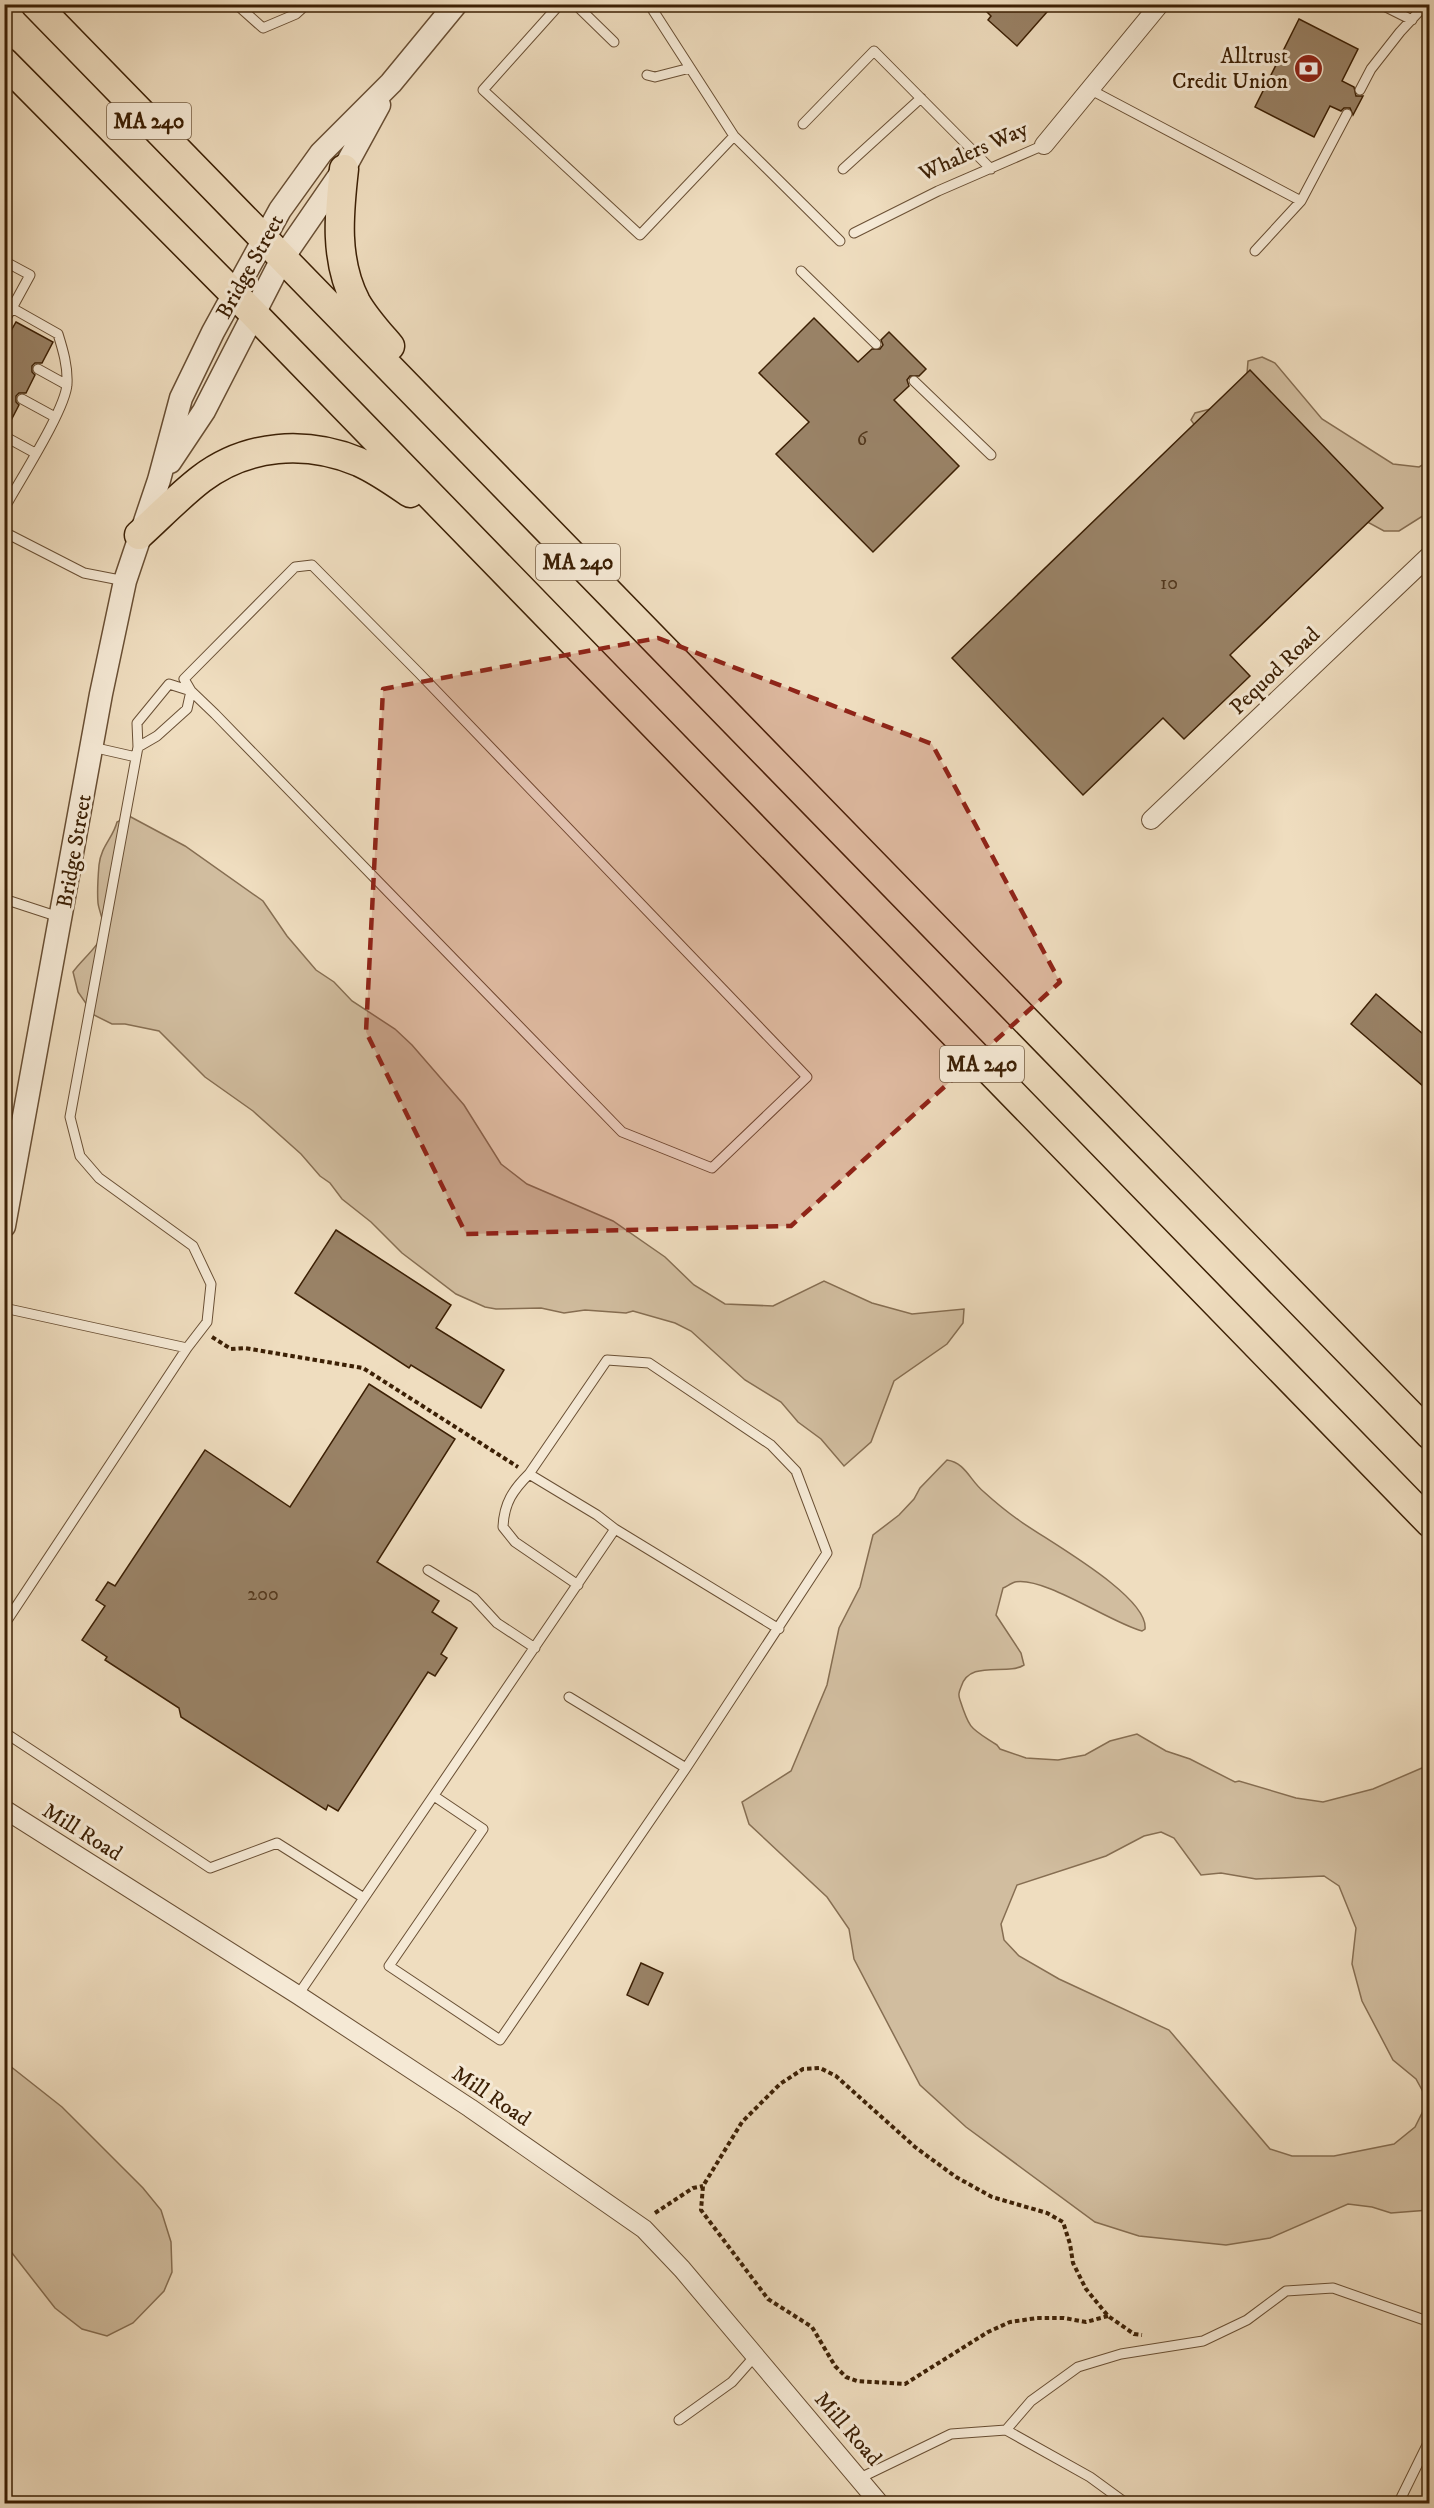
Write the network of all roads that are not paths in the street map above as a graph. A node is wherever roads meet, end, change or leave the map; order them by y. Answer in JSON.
{"nodes":[{"id":1,"x":35,"y":4,"type":"edge"},
{"id":2,"x":236,"y":4,"type":"edge"},
{"id":3,"x":307,"y":4,"type":"edge"},
{"id":4,"x":456,"y":4,"type":"edge"},
{"id":5,"x":560,"y":4,"type":"edge"},
{"id":6,"x":575,"y":4,"type":"edge"},
{"id":7,"x":649,"y":4,"type":"edge"},
{"id":8,"x":1160,"y":4,"type":"edge"},
{"id":9,"x":1380,"y":4,"type":"edge"},
{"id":10,"x":1426,"y":4,"type":"edge"},
{"id":11,"x":1412,"y":20,"type":"junction"},
{"id":12,"x":614,"y":42,"type":"dead end"},
{"id":13,"x":4,"y":62,"type":"edge"},
{"id":14,"x":690,"y":68,"type":"junction"},
{"id":15,"x":647,"y":75,"type":"dead end"},
{"id":16,"x":391,"y":83,"type":"junction"},
{"id":17,"x":1091,"y":90,"type":"junction"},
{"id":18,"x":1360,"y":90,"type":"dead end"},
{"id":19,"x":921,"y":98,"type":"junction"},
{"id":20,"x":1347,"y":114,"type":"dead end"},
{"id":21,"x":803,"y":124,"type":"dead end"},
{"id":22,"x":734,"y":136,"type":"junction"},
{"id":23,"x":1044,"y":145,"type":"joint"},
{"id":24,"x":344,"y":169,"type":"junction"},
{"id":25,"x":843,"y":169,"type":"dead end"},
{"id":26,"x":991,"y":169,"type":"junction"},
{"id":27,"x":1300,"y":201,"type":"junction"},
{"id":28,"x":854,"y":233,"type":"dead end"},
{"id":29,"x":840,"y":242,"type":"dead end"},
{"id":30,"x":272,"y":249,"type":"junction"},
{"id":31,"x":1255,"y":251,"type":"dead end"},
{"id":32,"x":4,"y":261,"type":"edge"},
{"id":33,"x":801,"y":271,"type":"dead end"},
{"id":34,"x":243,"y":304,"type":"junction"},
{"id":35,"x":12,"y":308,"type":"junction"},
{"id":36,"x":4,"y":321,"type":"edge"},
{"id":37,"x":876,"y":344,"type":"dead end"},
{"id":38,"x":38,"y":369,"type":"dead end"},
{"id":39,"x":914,"y":381,"type":"dead end"},
{"id":40,"x":67,"y":385,"type":"junction"},
{"id":41,"x":22,"y":399,"type":"dead end"},
{"id":42,"x":55,"y":417,"type":"junction"},
{"id":43,"x":4,"y":436,"type":"edge"},
{"id":44,"x":35,"y":453,"type":"junction"},
{"id":45,"x":991,"y":455,"type":"dead end"},
{"id":46,"x":505,"y":487,"type":"junction"},
{"id":47,"x":4,"y":509,"type":"edge"},
{"id":48,"x":452,"y":520,"type":"junction"},
{"id":49,"x":4,"y":532,"type":"edge"},
{"id":50,"x":139,"y":535,"type":"junction"},
{"id":51,"x":1430,"y":555,"type":"edge"},
{"id":52,"x":125,"y":581,"type":"junction"},
{"id":53,"x":191,"y":691,"type":"junction"},
{"id":54,"x":92,"y":747,"type":"junction"},
{"id":55,"x":137,"y":752,"type":"junction"},
{"id":56,"x":1151,"y":819,"type":"dead end"},
{"id":57,"x":4,"y":899,"type":"edge"},
{"id":58,"x":61,"y":918,"type":"junction"},
{"id":59,"x":4,"y":1226,"type":"edge"},
{"id":60,"x":4,"y":1308,"type":"edge"},
{"id":61,"x":187,"y":1348,"type":"junction"},
{"id":62,"x":1430,"y":1435,"type":"edge"},
{"id":63,"x":529,"y":1474,"type":"junction"},
{"id":64,"x":1430,"y":1523,"type":"edge"},
{"id":65,"x":615,"y":1529,"type":"junction"},
{"id":66,"x":428,"y":1570,"type":"dead end"},
{"id":67,"x":578,"y":1585,"type":"junction"},
{"id":68,"x":4,"y":1625,"type":"edge"},
{"id":69,"x":779,"y":1629,"type":"junction"},
{"id":70,"x":535,"y":1648,"type":"junction"},
{"id":71,"x":569,"y":1697,"type":"dead end"},
{"id":72,"x":4,"y":1732,"type":"edge"},
{"id":73,"x":686,"y":1768,"type":"junction"},
{"id":74,"x":434,"y":1796,"type":"junction"},
{"id":75,"x":4,"y":1809,"type":"edge"},
{"id":76,"x":364,"y":1898,"type":"junction"},
{"id":77,"x":298,"y":1995,"type":"junction"},
{"id":78,"x":1430,"y":2322,"type":"edge"},
{"id":79,"x":755,"y":2356,"type":"junction"},
{"id":80,"x":679,"y":2420,"type":"dead end"},
{"id":81,"x":1006,"y":2430,"type":"junction"},
{"id":82,"x":1430,"y":2439,"type":"edge"},
{"id":83,"x":860,"y":2478,"type":"junction"},
{"id":84,"x":880,"y":2504,"type":"edge"},
{"id":85,"x":1127,"y":2504,"type":"edge"},
{"id":86,"x":1398,"y":2504,"type":"edge"}],
"edges":[{"from":1,"to":30,"type":"highway","number":"MA 240"},
{"from":2,"to":3,"type":"lane"},
{"from":4,"to":16,"type":"street","name":"Bridge Street"},
{"from":5,"to":22,"type":"lane"},
{"from":6,"to":12,"type":"lane"},
{"from":7,"to":14,"type":"lane"},
{"from":8,"to":17,"type":"street","name":"Whalers Way"},
{"from":9,"to":11,"type":"lane"},
{"from":10,"to":11,"type":"lane"},
{"from":11,"to":18,"type":"lane"},
{"from":13,"to":34,"type":"highway","number":"MA 240"},
{"from":14,"to":15,"type":"lane"},
{"from":14,"to":22,"type":"lane"},
{"from":16,"to":24,"type":"street","name":"Bridge Street"},
{"from":16,"to":30,"type":"street","name":"Bridge Street"},
{"from":17,"to":23,"type":"street","name":"Whalers Way"},
{"from":17,"to":27,"type":"lane"},
{"from":19,"to":21,"type":"lane"},
{"from":19,"to":25,"type":"lane"},
{"from":19,"to":26,"type":"lane"},
{"from":20,"to":27,"type":"lane"},
{"from":22,"to":29,"type":"lane"},
{"from":23,"to":26,"type":"lane","name":"Whalers Way"},
{"from":24,"to":30,"type":"street","name":"Bridge Street"},
{"from":24,"to":46,"type":"highway"},
{"from":26,"to":28,"type":"lane","name":"Whalers Way"},
{"from":27,"to":31,"type":"lane"},
{"from":30,"to":34,"type":"street","name":"Bridge Street"},
{"from":30,"to":46,"type":"highway","number":"MA 240"},
{"from":32,"to":35,"type":"lane"},
{"from":33,"to":37,"type":"lane"},
{"from":34,"to":48,"type":"highway","number":"MA 240"},
{"from":34,"to":50,"type":"street","name":"Bridge Street"},
{"from":35,"to":36,"type":"lane"},
{"from":35,"to":40,"type":"lane"},
{"from":38,"to":40,"type":"lane"},
{"from":39,"to":45,"type":"lane"},
{"from":40,"to":42,"type":"lane"},
{"from":41,"to":42,"type":"lane"},
{"from":42,"to":44,"type":"lane"},
{"from":43,"to":44,"type":"lane"},
{"from":44,"to":47,"type":"lane"},
{"from":46,"to":62,"type":"highway","number":"MA 240"},
{"from":48,"to":50,"type":"highway"},
{"from":48,"to":64,"type":"highway","number":"MA 240"},
{"from":49,"to":52,"type":"lane"},
{"from":50,"to":52,"type":"street","name":"Bridge Street"},
{"from":51,"to":56,"type":"street","name":"Pequod Road"},
{"from":52,"to":54,"type":"street","name":"Bridge Street"},
{"from":53,"to":53,"type":"lane"},
{"from":53,"to":55,"type":"lane"},
{"from":53,"to":55,"type":"lane"},
{"from":54,"to":55,"type":"lane"},
{"from":54,"to":58,"type":"street","name":"Bridge Street"},
{"from":55,"to":61,"type":"lane"},
{"from":57,"to":58,"type":"lane"},
{"from":58,"to":59,"type":"street","name":"Bridge Street"},
{"from":60,"to":61,"type":"lane"},
{"from":61,"to":68,"type":"lane"},
{"from":63,"to":65,"type":"lane"},
{"from":63,"to":67,"type":"lane"},
{"from":63,"to":69,"type":"lane"},
{"from":65,"to":67,"type":"lane"},
{"from":65,"to":69,"type":"lane"},
{"from":66,"to":70,"type":"lane"},
{"from":67,"to":70,"type":"lane"},
{"from":69,"to":73,"type":"lane"},
{"from":70,"to":74,"type":"lane"},
{"from":71,"to":73,"type":"lane"},
{"from":72,"to":76,"type":"lane"},
{"from":73,"to":74,"type":"lane"},
{"from":74,"to":76,"type":"lane"},
{"from":75,"to":77,"type":"street","name":"Mill Road"},
{"from":76,"to":77,"type":"lane"},
{"from":77,"to":79,"type":"street","name":"Mill Road"},
{"from":78,"to":81,"type":"lane"},
{"from":79,"to":80,"type":"lane"},
{"from":79,"to":83,"type":"street","name":"Mill Road"},
{"from":81,"to":83,"type":"lane"},
{"from":81,"to":85,"type":"lane"},
{"from":82,"to":86,"type":"lane"},
{"from":83,"to":84,"type":"street","name":"Mill Road"}]}
